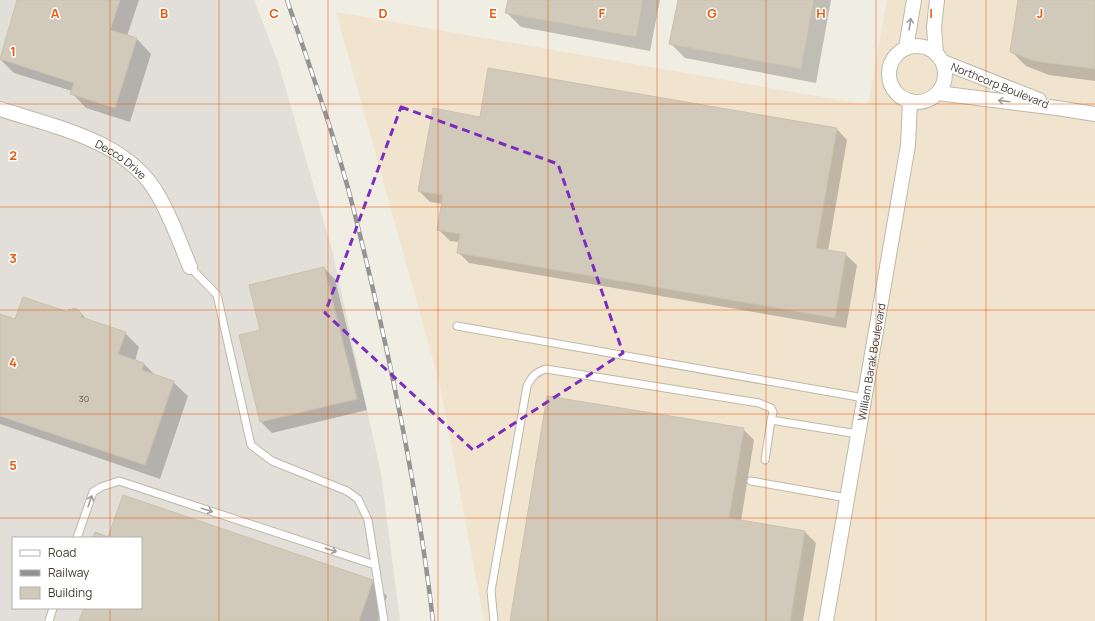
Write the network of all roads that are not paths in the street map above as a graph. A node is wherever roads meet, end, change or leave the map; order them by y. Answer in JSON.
{"nodes":[{"id":1,"x":914,"y":0,"type":"edge"},
{"id":2,"x":936,"y":0,"type":"edge"},
{"id":3,"x":906,"y":48,"type":"junction"},
{"id":4,"x":940,"y":58,"type":"junction"},
{"id":5,"x":938,"y":93,"type":"junction"},
{"id":6,"x":910,"y":101,"type":"junction"},
{"id":7,"x":1057,"y":108,"type":"junction"},
{"id":8,"x":0,"y":109,"type":"edge"},
{"id":9,"x":1095,"y":114,"type":"edge"},
{"id":10,"x":190,"y":267,"type":"joint"},
{"id":11,"x":458,"y":326,"type":"dead end"},
{"id":12,"x":864,"y":398,"type":"junction"},
{"id":13,"x":771,"y":420,"type":"junction"},
{"id":14,"x":858,"y":434,"type":"junction"},
{"id":15,"x":765,"y":460,"type":"dead end"},
{"id":16,"x":752,"y":481,"type":"dead end"},
{"id":17,"x":847,"y":498,"type":"junction"},
{"id":18,"x":77,"y":537,"type":"edge"},
{"id":19,"x":375,"y":565,"type":"junction"},
{"id":20,"x":53,"y":609,"type":"edge"},
{"id":21,"x":48,"y":621,"type":"edge"},
{"id":22,"x":384,"y":621,"type":"edge"},
{"id":23,"x":494,"y":621,"type":"edge"},
{"id":24,"x":826,"y":621,"type":"edge"}],
"edges":[{"from":3,"to":1,"type":"street","one_way":true},
{"from":2,"to":4,"type":"street","name":"Northcorp Boulevard"},
{"from":3,"to":4,"type":"street","name":"Northcorp Boulevard"},
{"from":3,"to":6,"type":"street"},
{"from":4,"to":5,"type":"street","name":"Northcorp Boulevard"},
{"from":4,"to":7,"type":"street","name":"Northcorp Boulevard"},
{"from":5,"to":6,"type":"street"},
{"from":7,"to":5,"type":"street","name":"Northcorp Boulevard","one_way":true},
{"from":6,"to":12,"type":"street","name":"William Barak Boulevard"},
{"from":7,"to":9,"type":"street","name":"Northcorp Boulevard"},
{"from":8,"to":10,"type":"street","name":"Decco Drive"},
{"from":10,"to":19,"type":"lane"},
{"from":11,"to":12,"type":"lane"},
{"from":12,"to":14,"type":"street","name":"William Barak Boulevard"},
{"from":13,"to":14,"type":"lane"},
{"from":13,"to":15,"type":"lane"},
{"from":13,"to":23,"type":"lane"},
{"from":14,"to":17,"type":"street","name":"William Barak Boulevard"},
{"from":16,"to":17,"type":"lane"},
{"from":17,"to":24,"type":"street","name":"William Barak Boulevard"},
{"from":18,"to":19,"type":"lane","one_way":true},
{"from":19,"to":22,"type":"lane"},
{"from":20,"to":21,"type":"lane"}]}
